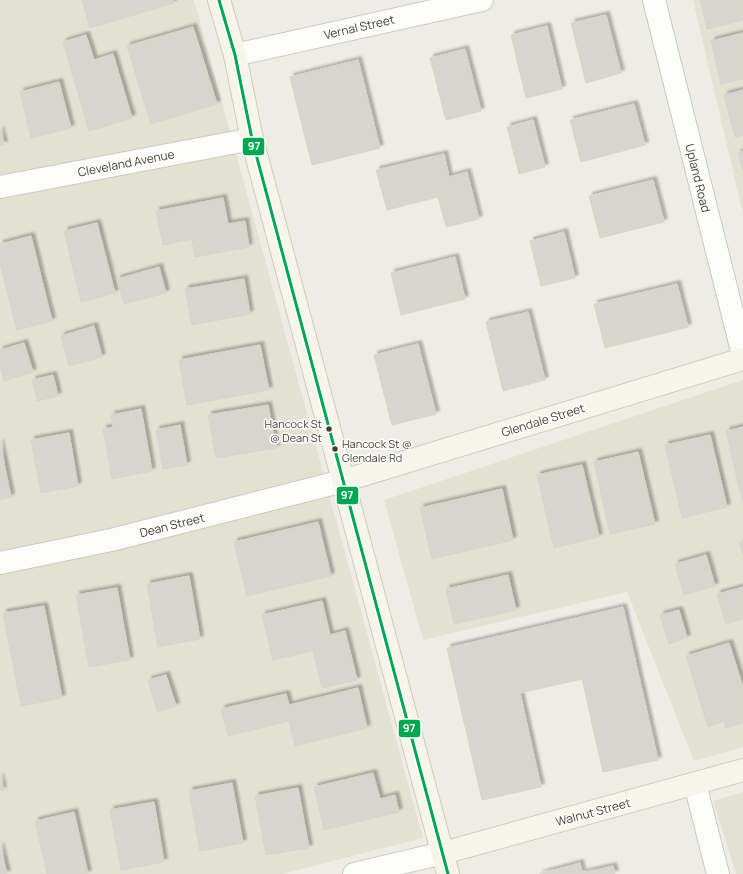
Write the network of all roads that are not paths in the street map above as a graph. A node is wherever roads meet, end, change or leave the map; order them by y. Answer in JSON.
{"nodes":[{"id":1,"x":219,"y":0,"type":"edge"},
{"id":2,"x":654,"y":0,"type":"edge"},
{"id":3,"x":470,"y":1,"type":"edge"},
{"id":4,"x":235,"y":55,"type":"junction"},
{"id":5,"x":252,"y":138,"type":"junction"},
{"id":6,"x":0,"y":187,"type":"edge"},
{"id":7,"x":743,"y":355,"type":"edge"},
{"id":8,"x":743,"y":359,"type":"edge"},
{"id":9,"x":343,"y":481,"type":"junction"},
{"id":10,"x":0,"y":563,"type":"edge"},
{"id":11,"x":743,"y":770,"type":"edge"},
{"id":12,"x":695,"y":784,"type":"junction"},
{"id":13,"x":443,"y":853,"type":"junction"},
{"id":14,"x":354,"y":874,"type":"edge"},
{"id":15,"x":448,"y":874,"type":"edge"},
{"id":16,"x":718,"y":874,"type":"edge"}],
"edges":[{"from":1,"to":4,"type":"street"},
{"from":2,"to":7,"type":"street","name":"Upland Road"},
{"from":3,"to":4,"type":"street","name":"Vernal Street"},
{"from":4,"to":5,"type":"street"},
{"from":5,"to":6,"type":"street","name":"Cleveland Avenue"},
{"from":5,"to":9,"type":"street"},
{"from":8,"to":9,"type":"street","name":"Glendale Street"},
{"from":9,"to":10,"type":"street","name":"Dean Street"},
{"from":9,"to":13,"type":"street"},
{"from":11,"to":12,"type":"street","name":"Walnut Street"},
{"from":12,"to":13,"type":"street","name":"Walnut Street"},
{"from":12,"to":16,"type":"street"},
{"from":13,"to":14,"type":"street"},
{"from":13,"to":15,"type":"street"}]}
